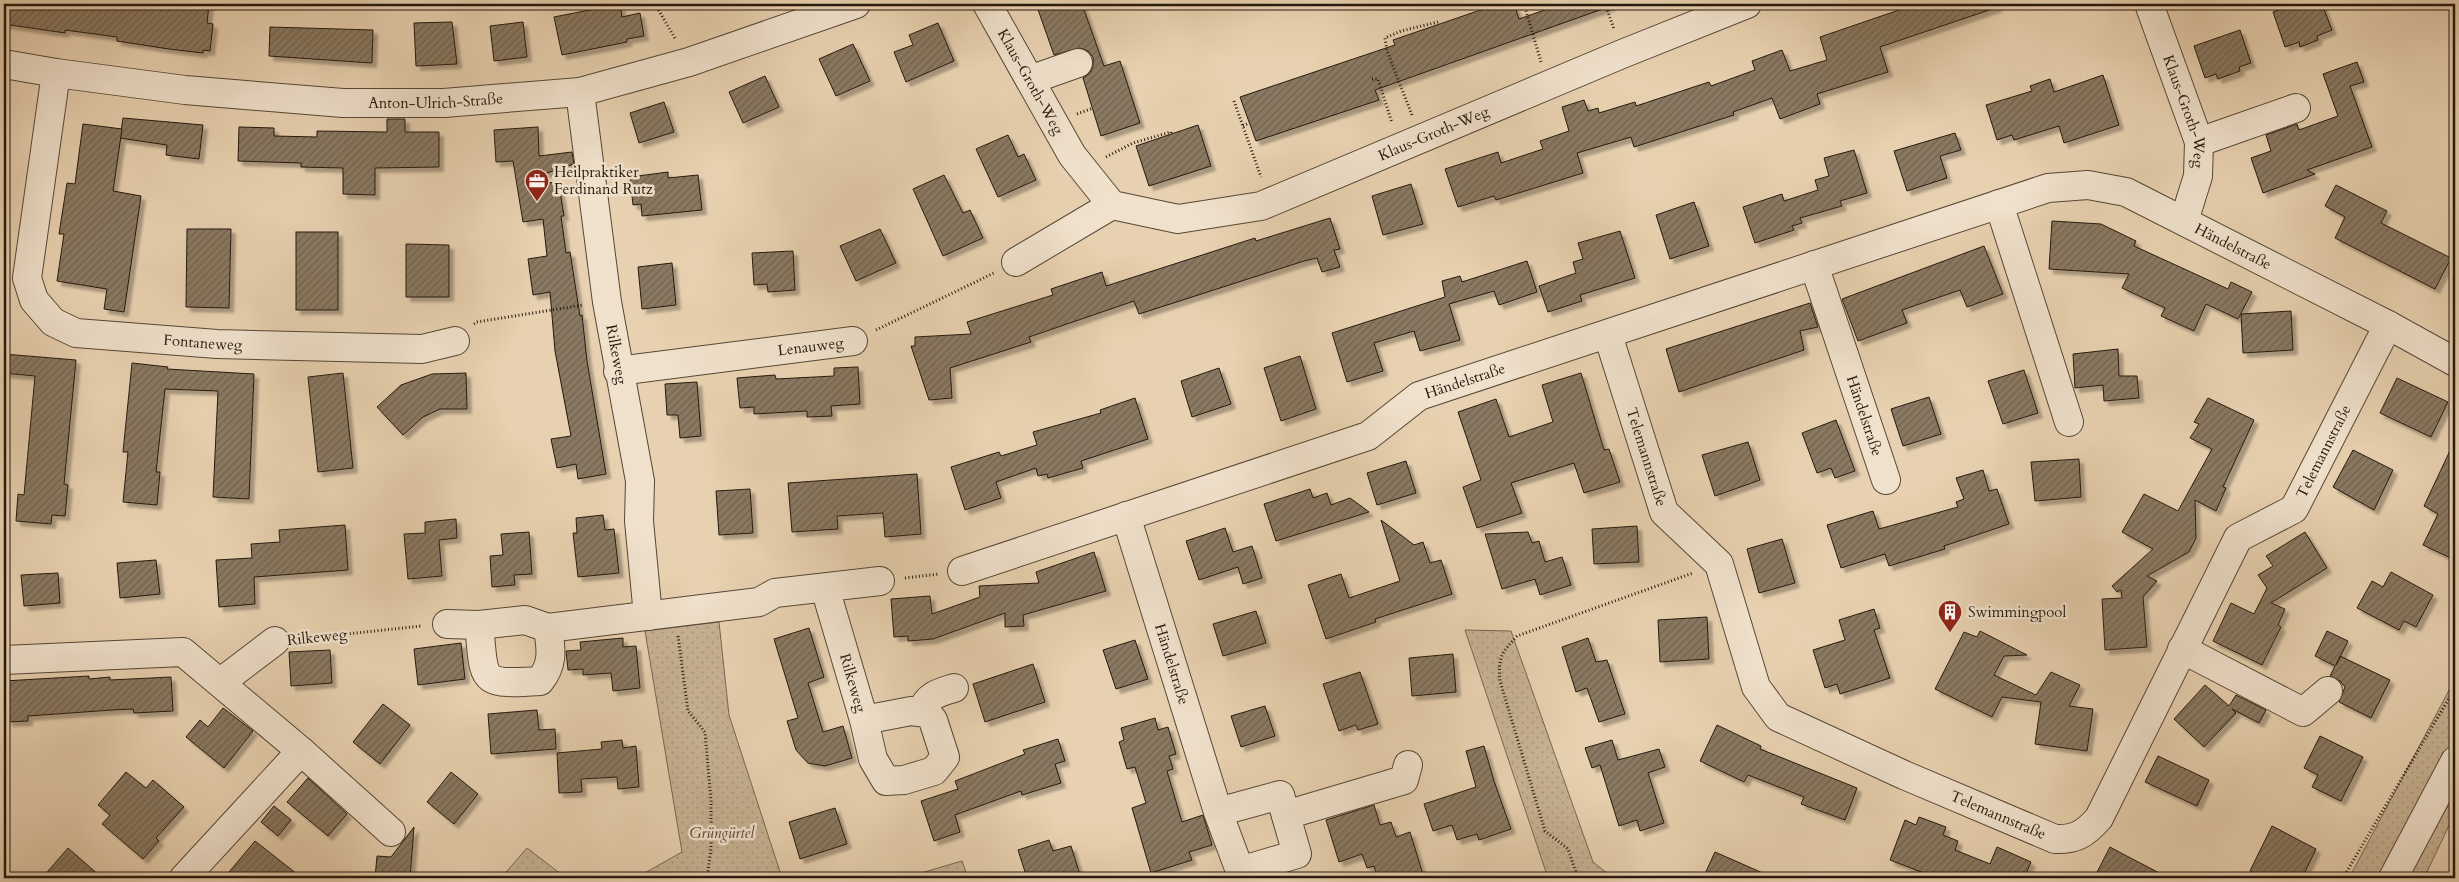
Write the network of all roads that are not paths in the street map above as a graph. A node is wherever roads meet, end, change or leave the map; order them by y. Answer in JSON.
{"nodes":[{"id":1,"x":856,"y":4,"type":"edge"},
{"id":2,"x":987,"y":4,"type":"edge"},
{"id":3,"x":1747,"y":4,"type":"edge"},
{"id":4,"x":2149,"y":4,"type":"edge"},
{"id":5,"x":1078,"y":63,"type":"dead end"},
{"id":6,"x":4,"y":64,"type":"edge"},
{"id":7,"x":56,"y":73,"type":"junction"},
{"id":8,"x":1030,"y":80,"type":"junction"},
{"id":9,"x":580,"y":92,"type":"junction"},
{"id":10,"x":2296,"y":108,"type":"dead end"},
{"id":11,"x":2199,"y":142,"type":"junction"},
{"id":12,"x":1998,"y":204,"type":"junction"},
{"id":13,"x":1112,"y":205,"type":"junction"},
{"id":14,"x":2184,"y":221,"type":"junction"},
{"id":15,"x":1016,"y":262,"type":"road end"},
{"id":16,"x":1814,"y":265,"type":"junction"},
{"id":17,"x":2388,"y":324,"type":"junction"},
{"id":18,"x":1608,"y":335,"type":"junction"},
{"id":19,"x":455,"y":341,"type":"road end"},
{"id":20,"x":853,"y":341,"type":"road end"},
{"id":21,"x":2455,"y":362,"type":"edge"},
{"id":22,"x":618,"y":371,"type":"junction"},
{"id":23,"x":2069,"y":422,"type":"dead end"},
{"id":24,"x":1886,"y":480,"type":"dead end"},
{"id":25,"x":1126,"y":516,"type":"junction"},
{"id":26,"x":962,"y":571,"type":"road end"},
{"id":27,"x":880,"y":581,"type":"road end"},
{"id":28,"x":825,"y":588,"type":"junction"},
{"id":29,"x":648,"y":616,"type":"junction"},
{"id":30,"x":447,"y":624,"type":"road end"},
{"id":31,"x":479,"y":625,"type":"junction"},
{"id":32,"x":548,"y":628,"type":"junction"},
{"id":33,"x":275,"y":641,"type":"road end"},
{"id":34,"x":2182,"y":649,"type":"junction"},
{"id":35,"x":4,"y":660,"type":"edge"},
{"id":36,"x":221,"y":682,"type":"junction"},
{"id":37,"x":954,"y":688,"type":"dead end"},
{"id":38,"x":2328,"y":691,"type":"dead end"},
{"id":39,"x":921,"y":712,"type":"junction"},
{"id":40,"x":864,"y":720,"type":"junction"},
{"id":41,"x":300,"y":751,"type":"junction"},
{"id":42,"x":2455,"y":761,"type":"edge"},
{"id":43,"x":1408,"y":765,"type":"dead end"},
{"id":44,"x":1218,"y":812,"type":"junction"},
{"id":45,"x":1286,"y":815,"type":"junction"},
{"id":46,"x":391,"y":832,"type":"dead end"},
{"id":47,"x":1235,"y":874,"type":"edge"},
{"id":48,"x":184,"y":878,"type":"edge"},
{"id":49,"x":2393,"y":878,"type":"edge"}],
"edges":[{"from":1,"to":9,"type":"street","name":"Anton-Ulrich-Straße"},
{"from":2,"to":8,"type":"street","name":"Klaus-Groth-Weg"},
{"from":3,"to":13,"type":"street","name":"Klaus-Groth-Weg"},
{"from":4,"to":11,"type":"street","name":"Klaus-Groth-Weg"},
{"from":5,"to":8,"type":"street"},
{"from":6,"to":7,"type":"street","name":"Anton-Ulrich-Straße"},
{"from":7,"to":9,"type":"street","name":"Anton-Ulrich-Straße"},
{"from":7,"to":19,"type":"street","name":"Fontaneweg"},
{"from":8,"to":13,"type":"street","name":"Klaus-Groth-Weg"},
{"from":9,"to":22,"type":"street","name":"Rilkeweg"},
{"from":10,"to":11,"type":"street"},
{"from":11,"to":14,"type":"street","name":"Klaus-Groth-Weg"},
{"from":12,"to":14,"type":"street","name":"Händelstraße"},
{"from":12,"to":16,"type":"street","name":"Händelstraße"},
{"from":12,"to":23,"type":"street"},
{"from":13,"to":15,"type":"street"},
{"from":14,"to":17,"type":"street","name":"Händelstraße"},
{"from":16,"to":18,"type":"street","name":"Händelstraße"},
{"from":16,"to":24,"type":"street","name":"Händelstraße"},
{"from":17,"to":21,"type":"street","name":"Händelstraße"},
{"from":17,"to":34,"type":"street","name":"Telemannstraße"},
{"from":18,"to":25,"type":"street","name":"Händelstraße"},
{"from":18,"to":34,"type":"street","name":"Telemannstraße"},
{"from":20,"to":22,"type":"street","name":"Lenauweg"},
{"from":22,"to":29,"type":"street","name":"Rilkeweg"},
{"from":25,"to":26,"type":"street","name":"Händelstraße"},
{"from":25,"to":44,"type":"street","name":"Händelstraße"},
{"from":27,"to":28,"type":"street"},
{"from":28,"to":29,"type":"street"},
{"from":28,"to":40,"type":"street","name":"Rilkeweg"},
{"from":29,"to":32,"type":"street"},
{"from":30,"to":31,"type":"street"},
{"from":31,"to":32,"type":"street"},
{"from":31,"to":32,"type":"street"},
{"from":33,"to":36,"type":"street"},
{"from":34,"to":38,"type":"street"},
{"from":35,"to":36,"type":"street"},
{"from":36,"to":41,"type":"street"},
{"from":37,"to":39,"type":"street"},
{"from":39,"to":40,"type":"street","name":"Rilkeweg"},
{"from":39,"to":40,"type":"street","name":"Rilkeweg"},
{"from":41,"to":46,"type":"street"},
{"from":41,"to":48,"type":"street"},
{"from":42,"to":49,"type":"street"},
{"from":43,"to":45,"type":"street"},
{"from":44,"to":45,"type":"street","name":"Händelstraße"},
{"from":44,"to":47,"type":"street","name":"Händelstraße"},
{"from":45,"to":47,"type":"street","name":"Händelstraße"}]}
